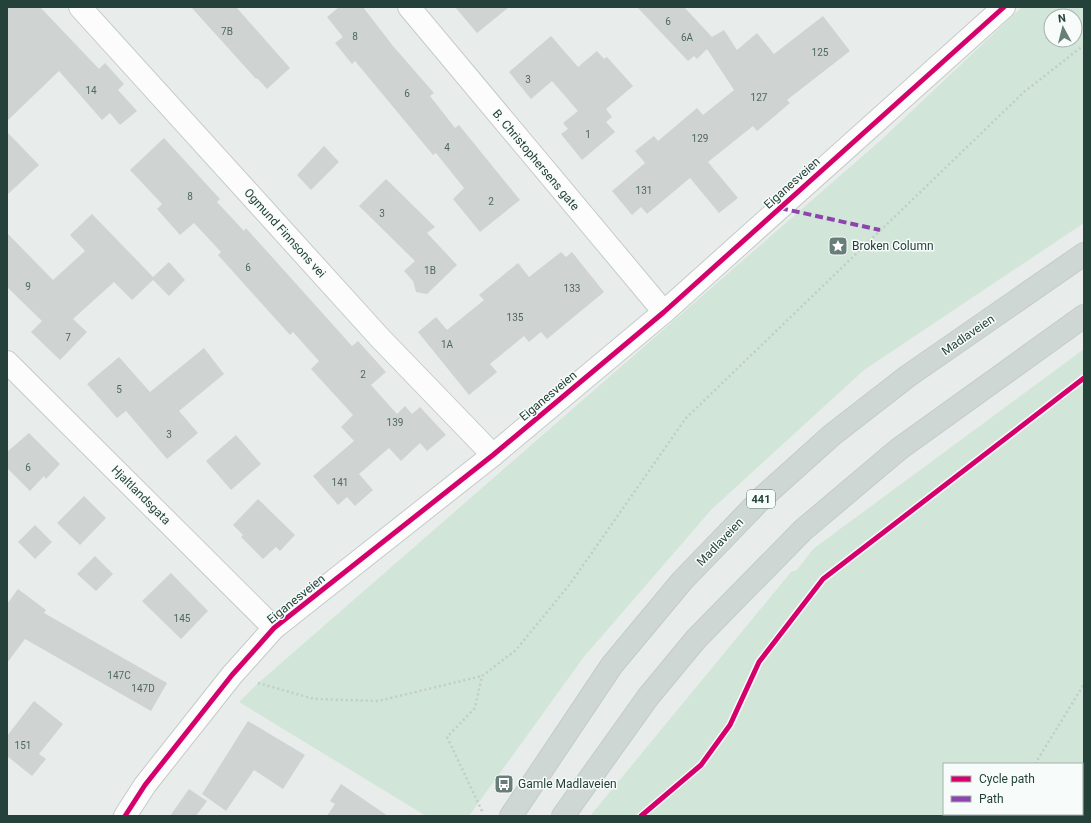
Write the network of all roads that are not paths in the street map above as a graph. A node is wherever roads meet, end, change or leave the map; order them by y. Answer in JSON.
{"nodes":[{"id":1,"x":80,"y":7,"type":"edge"},
{"id":2,"x":409,"y":7,"type":"edge"},
{"id":3,"x":1004,"y":7,"type":"edge"},
{"id":4,"x":1084,"y":254,"type":"edge"},
{"id":5,"x":664,"y":312,"type":"junction"},
{"id":6,"x":1084,"y":316,"type":"edge"},
{"id":7,"x":7,"y":362,"type":"edge"},
{"id":8,"x":493,"y":455,"type":"junction"},
{"id":9,"x":274,"y":628,"type":"junction"},
{"id":10,"x":125,"y":816,"type":"edge"},
{"id":11,"x":511,"y":816,"type":"edge"},
{"id":12,"x":563,"y":816,"type":"edge"}],
"edges":[{"from":1,"to":8,"type":"street","name":"Ogmund Finnsons vei"},
{"from":2,"to":5,"type":"street","name":"B. Christophersens gate"},
{"from":3,"to":5,"type":"street","name":"Eiganesveien"},
{"from":4,"to":11,"type":"main road","name":"Madlaveien","number":"441"},
{"from":5,"to":8,"type":"street","name":"Eiganesveien"},
{"from":6,"to":12,"type":"main road"},
{"from":7,"to":9,"type":"street","name":"Hjaltlandsgata"},
{"from":8,"to":9,"type":"street","name":"Eiganesveien"},
{"from":9,"to":10,"type":"street","name":"Eiganesveien"}]}
